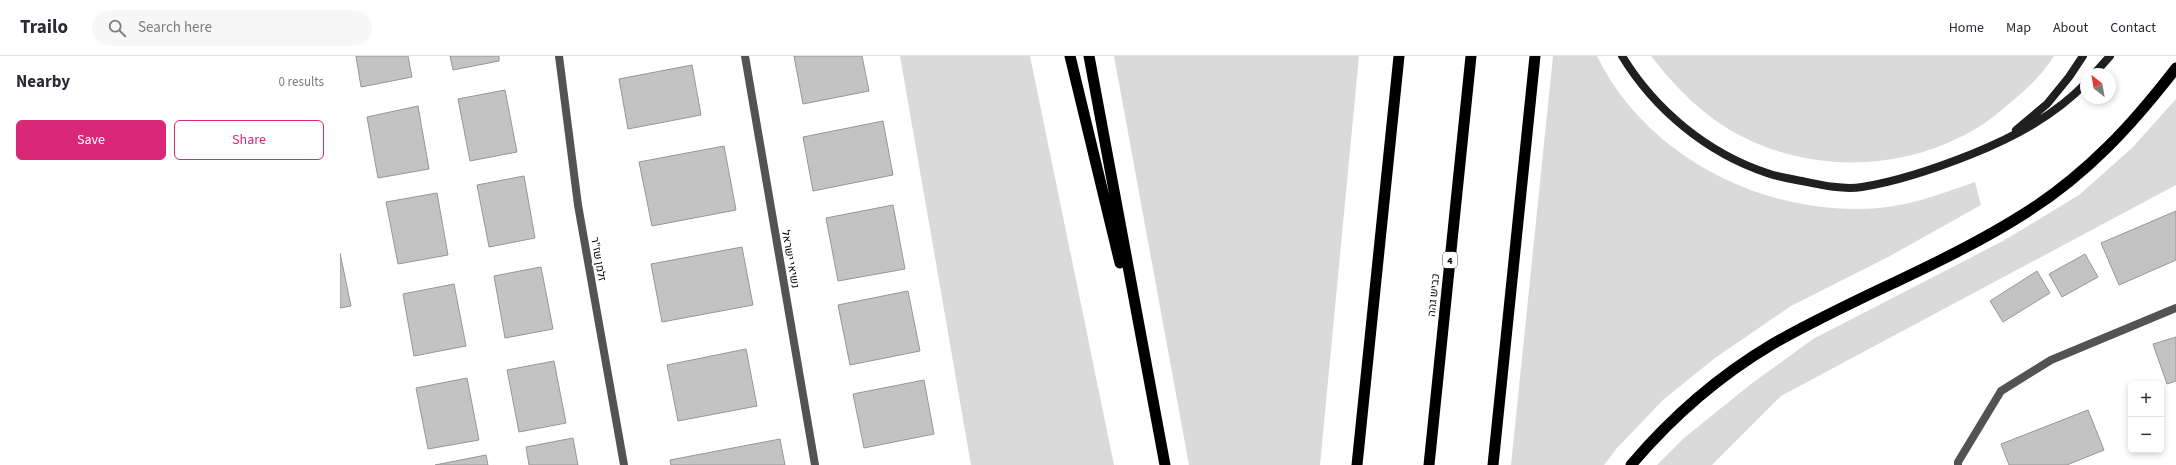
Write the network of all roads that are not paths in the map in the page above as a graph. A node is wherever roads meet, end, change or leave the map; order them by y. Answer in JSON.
{"nodes":[{"id":1,"x":559,"y":56,"type":"edge"},
{"id":2,"x":745,"y":56,"type":"edge"},
{"id":3,"x":1070,"y":56,"type":"edge"},
{"id":4,"x":1089,"y":56,"type":"edge"},
{"id":5,"x":1399,"y":56,"type":"edge"},
{"id":6,"x":1471,"y":56,"type":"edge"},
{"id":7,"x":1535,"y":56,"type":"edge"},
{"id":8,"x":1622,"y":56,"type":"edge"},
{"id":9,"x":2083,"y":56,"type":"edge"},
{"id":10,"x":2110,"y":56,"type":"edge"},
{"id":11,"x":2099,"y":68,"type":"edge"},
{"id":12,"x":2176,"y":68,"type":"edge"},
{"id":13,"x":2080,"y":90,"type":"edge"},
{"id":14,"x":2003,"y":141,"type":"junction"},
{"id":15,"x":2176,"y":308,"type":"edge"},
{"id":16,"x":1151,"y":389,"type":"junction"},
{"id":17,"x":624,"y":465,"type":"edge"},
{"id":18,"x":815,"y":465,"type":"edge"},
{"id":19,"x":1165,"y":465,"type":"edge"},
{"id":20,"x":1357,"y":465,"type":"edge"},
{"id":21,"x":1430,"y":465,"type":"edge"},
{"id":22,"x":1493,"y":465,"type":"edge"},
{"id":23,"x":1631,"y":465,"type":"edge"},
{"id":24,"x":1958,"y":465,"type":"edge"}],
"edges":[{"from":1,"to":17,"type":"street","name":"זלמן שז\"ר"},
{"from":2,"to":18,"type":"street","name":"נשיאי ישראל"},
{"from":3,"to":16,"type":"highway"},
{"from":4,"to":16,"type":"highway"},
{"from":5,"to":20,"type":"highway"},
{"from":6,"to":21,"type":"highway","name":"כביש גהה","number":"4"},
{"from":7,"to":22,"type":"highway"},
{"from":8,"to":14,"type":"main road"},
{"from":9,"to":14,"type":"main road"},
{"from":10,"to":11,"type":"main road"},
{"from":12,"to":23,"type":"highway"},
{"from":13,"to":14,"type":"main road"},
{"from":15,"to":24,"type":"street"},
{"from":16,"to":19,"type":"highway"}]}
